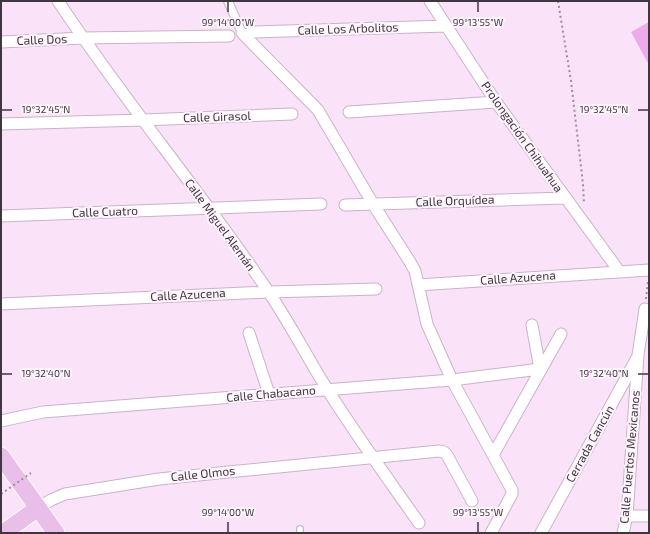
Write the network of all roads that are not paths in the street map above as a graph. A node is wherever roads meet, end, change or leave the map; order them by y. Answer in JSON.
{"nodes":[{"id":1,"x":58,"y":1,"type":"edge"},
{"id":2,"x":228,"y":1,"type":"edge"},
{"id":3,"x":430,"y":1,"type":"edge"},
{"id":4,"x":446,"y":26,"type":"junction"},
{"id":5,"x":246,"y":32,"type":"junction"},
{"id":6,"x":229,"y":36,"type":"dead end"},
{"id":7,"x":82,"y":38,"type":"junction"},
{"id":8,"x":1,"y":42,"type":"edge"},
{"id":9,"x":496,"y":102,"type":"junction"},
{"id":10,"x":349,"y":112,"type":"dead end"},
{"id":11,"x":292,"y":114,"type":"dead end"},
{"id":12,"x":142,"y":120,"type":"junction"},
{"id":13,"x":1,"y":124,"type":"edge"},
{"id":14,"x":565,"y":198,"type":"junction"},
{"id":15,"x":320,"y":204,"type":"dead end"},
{"id":16,"x":373,"y":204,"type":"junction"},
{"id":17,"x":345,"y":205,"type":"dead end"},
{"id":18,"x":208,"y":208,"type":"junction"},
{"id":19,"x":1,"y":216,"type":"edge"},
{"id":20,"x":649,"y":270,"type":"edge"},
{"id":21,"x":618,"y":271,"type":"junction"},
{"id":22,"x":418,"y":285,"type":"junction"},
{"id":23,"x":376,"y":289,"type":"dead end"},
{"id":24,"x":269,"y":292,"type":"junction"},
{"id":25,"x":1,"y":304,"type":"edge"},
{"id":26,"x":645,"y":309,"type":"road end"},
{"id":27,"x":532,"y":325,"type":"dead end"},
{"id":28,"x":249,"y":333,"type":"dead end"},
{"id":29,"x":561,"y":334,"type":"dead end"},
{"id":30,"x":638,"y":355,"type":"junction"},
{"id":31,"x":540,"y":369,"type":"junction"},
{"id":32,"x":452,"y":380,"type":"junction"},
{"id":33,"x":327,"y":389,"type":"junction"},
{"id":34,"x":269,"y":394,"type":"junction"},
{"id":35,"x":1,"y":421,"type":"edge"},
{"id":36,"x":494,"y":455,"type":"junction"},
{"id":37,"x":1,"y":456,"type":"edge"},
{"id":38,"x":372,"y":457,"type":"junction"},
{"id":39,"x":472,"y":501,"type":"dead end"},
{"id":40,"x":38,"y":508,"type":"junction"},
{"id":41,"x":627,"y":516,"type":"junction"},
{"id":42,"x":649,"y":516,"type":"edge"},
{"id":43,"x":419,"y":523,"type":"dead end"},
{"id":44,"x":3,"y":533,"type":"edge"},
{"id":45,"x":56,"y":533,"type":"edge"},
{"id":46,"x":491,"y":533,"type":"edge"},
{"id":47,"x":541,"y":533,"type":"edge"},
{"id":48,"x":623,"y":533,"type":"edge"}],
"edges":[{"from":1,"to":7,"type":"street","name":"Calle Miguel Alemán"},
{"from":2,"to":5,"type":"street"},
{"from":3,"to":4,"type":"street","name":"Prolongación Chihuahua"},
{"from":4,"to":5,"type":"street","name":"Calle Los Arbolitos"},
{"from":4,"to":9,"type":"street","name":"Prolongación Chihuahua"},
{"from":5,"to":16,"type":"street"},
{"from":6,"to":7,"type":"street"},
{"from":7,"to":8,"type":"street","name":"Calle Dos"},
{"from":7,"to":12,"type":"street","name":"Calle Miguel Alemán"},
{"from":9,"to":10,"type":"street"},
{"from":9,"to":14,"type":"street","name":"Prolongación Chihuahua"},
{"from":11,"to":12,"type":"street","name":"Calle Girasol"},
{"from":12,"to":13,"type":"street","name":"Calle Girasol"},
{"from":12,"to":18,"type":"street","name":"Calle Miguel Alemán"},
{"from":14,"to":16,"type":"street","name":"Calle Orquídea"},
{"from":14,"to":21,"type":"street","name":"Prolongación Chihuahua"},
{"from":15,"to":18,"type":"street"},
{"from":16,"to":17,"type":"street","name":"Calle Orquídea"},
{"from":16,"to":22,"type":"street"},
{"from":18,"to":19,"type":"street","name":"Calle Cuatro"},
{"from":18,"to":24,"type":"street","name":"Calle Miguel Alemán"},
{"from":20,"to":21,"type":"street","name":"Calle Azucena"},
{"from":21,"to":22,"type":"street","name":"Calle Azucena"},
{"from":22,"to":32,"type":"street"},
{"from":23,"to":24,"type":"street","name":"Calle Azucena"},
{"from":24,"to":25,"type":"street","name":"Calle Azucena"},
{"from":24,"to":33,"type":"street","name":"Calle Miguel Alemán"},
{"from":26,"to":30,"type":"street","name":"Calle Puertos Mexicanos"},
{"from":27,"to":31,"type":"street"},
{"from":28,"to":34,"type":"street"},
{"from":29,"to":31,"type":"street"},
{"from":30,"to":41,"type":"street","name":"Calle Puertos Mexicanos"},
{"from":30,"to":47,"type":"street","name":"Cerrada Cancún"},
{"from":31,"to":32,"type":"street","name":"Calle Chabacano"},
{"from":31,"to":36,"type":"street"},
{"from":32,"to":33,"type":"street","name":"Calle Chabacano"},
{"from":32,"to":36,"type":"street"},
{"from":33,"to":34,"type":"street","name":"Calle Chabacano"},
{"from":33,"to":38,"type":"street","name":"Calle Miguel Alemán"},
{"from":34,"to":35,"type":"street","name":"Calle Chabacano"},
{"from":36,"to":46,"type":"street"},
{"from":37,"to":40,"type":"main road"},
{"from":38,"to":39,"type":"street","name":"Calle Olmos"},
{"from":38,"to":40,"type":"street","name":"Calle Olmos"},
{"from":38,"to":43,"type":"street","name":"Calle Miguel Alemán"},
{"from":40,"to":44,"type":"main road"},
{"from":40,"to":45,"type":"main road"},
{"from":41,"to":42,"type":"street"},
{"from":41,"to":48,"type":"street","name":"Calle Puertos Mexicanos"}]}
